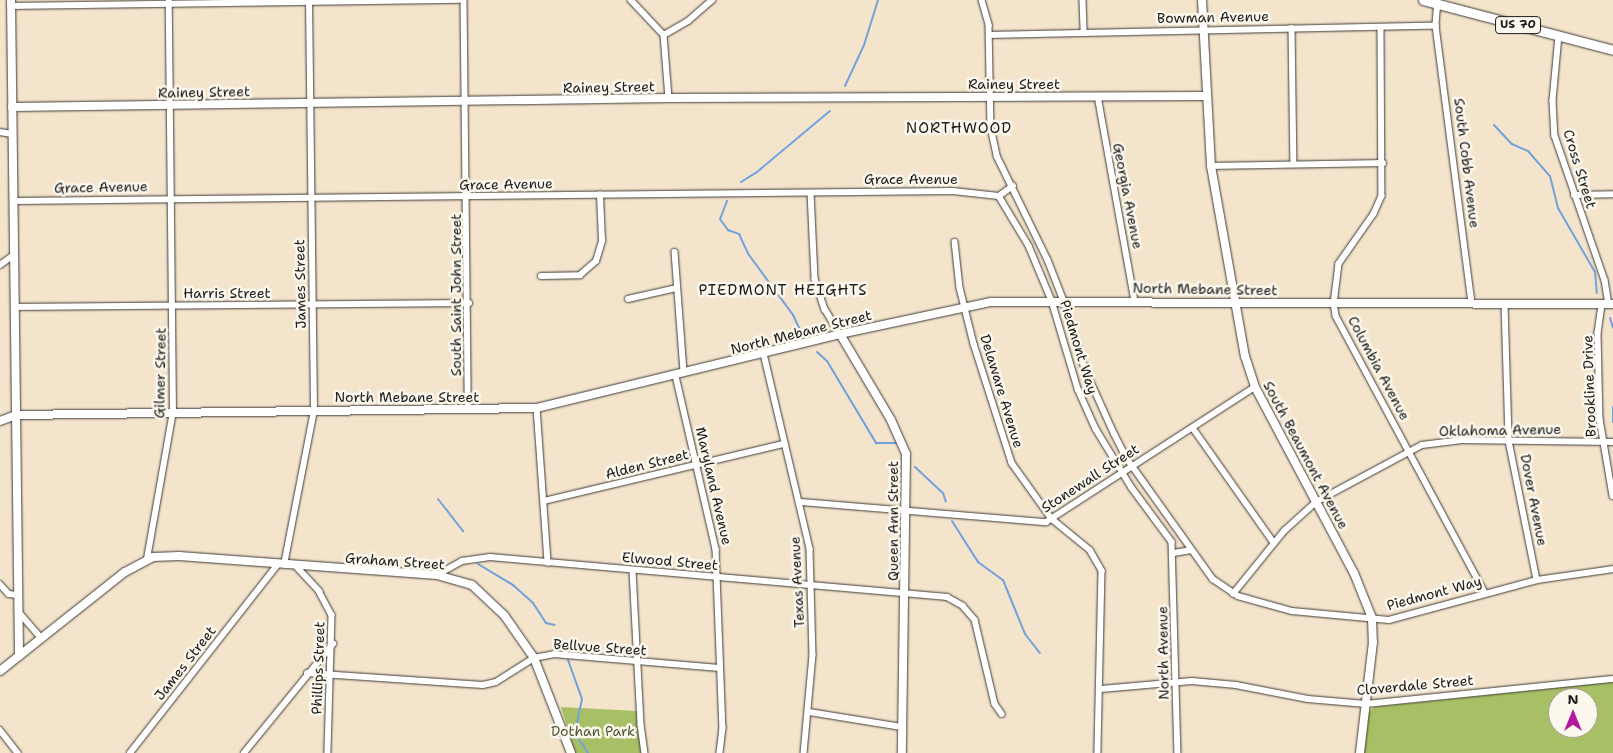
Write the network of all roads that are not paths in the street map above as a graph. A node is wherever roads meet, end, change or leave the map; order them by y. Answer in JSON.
{"nodes":[{"id":1,"x":459,"y":0,"type":"edge"},
{"id":2,"x":464,"y":0,"type":"edge"},
{"id":3,"x":630,"y":0,"type":"edge"},
{"id":4,"x":712,"y":0,"type":"edge"},
{"id":5,"x":982,"y":0,"type":"edge"},
{"id":6,"x":1083,"y":0,"type":"edge"},
{"id":7,"x":1202,"y":0,"type":"edge"},
{"id":8,"x":1423,"y":0,"type":"edge"},
{"id":9,"x":309,"y":1,"type":"edge"},
{"id":10,"x":169,"y":2,"type":"edge"},
{"id":11,"x":1438,"y":2,"type":"edge"},
{"id":12,"x":11,"y":3,"type":"edge"},
{"id":13,"x":1436,"y":26,"type":"junction"},
{"id":14,"x":1292,"y":28,"type":"junction"},
{"id":15,"x":1381,"y":28,"type":"junction"},
{"id":16,"x":1204,"y":30,"type":"junction"},
{"id":17,"x":1084,"y":33,"type":"junction"},
{"id":18,"x":664,"y":35,"type":"junction"},
{"id":19,"x":990,"y":35,"type":"junction"},
{"id":20,"x":1559,"y":36,"type":"junction"},
{"id":21,"x":1613,"y":50,"type":"edge"},
{"id":22,"x":1098,"y":96,"type":"junction"},
{"id":23,"x":1205,"y":96,"type":"junction"},
{"id":24,"x":990,"y":97,"type":"junction"},
{"id":25,"x":669,"y":98,"type":"junction"},
{"id":26,"x":467,"y":101,"type":"junction"},
{"id":27,"x":310,"y":103,"type":"junction"},
{"id":28,"x":171,"y":105,"type":"junction"},
{"id":29,"x":12,"y":107,"type":"junction"},
{"id":30,"x":0,"y":132,"type":"edge"},
{"id":31,"x":12,"y":134,"type":"junction"},
{"id":32,"x":1383,"y":163,"type":"junction"},
{"id":33,"x":1294,"y":164,"type":"junction"},
{"id":34,"x":1210,"y":166,"type":"junction"},
{"id":35,"x":1013,"y":186,"type":"junction"},
{"id":36,"x":811,"y":193,"type":"junction"},
{"id":37,"x":1613,"y":194,"type":"edge"},
{"id":38,"x":600,"y":195,"type":"junction"},
{"id":39,"x":1574,"y":195,"type":"junction"},
{"id":40,"x":999,"y":196,"type":"junction"},
{"id":41,"x":311,"y":197,"type":"junction"},
{"id":42,"x":468,"y":197,"type":"junction"},
{"id":43,"x":171,"y":199,"type":"junction"},
{"id":44,"x":14,"y":201,"type":"junction"},
{"id":45,"x":955,"y":242,"type":"dead end"},
{"id":46,"x":675,"y":252,"type":"dead end"},
{"id":47,"x":14,"y":255,"type":"junction"},
{"id":48,"x":0,"y":265,"type":"edge"},
{"id":49,"x":541,"y":276,"type":"dead end"},
{"id":50,"x":676,"y":288,"type":"junction"},
{"id":51,"x":628,"y":299,"type":"dead end"},
{"id":52,"x":1052,"y":301,"type":"junction"},
{"id":53,"x":1064,"y":301,"type":"junction"},
{"id":54,"x":1135,"y":301,"type":"junction"},
{"id":55,"x":1235,"y":302,"type":"junction"},
{"id":56,"x":469,"y":303,"type":"junction"},
{"id":57,"x":1334,"y":303,"type":"junction"},
{"id":58,"x":1472,"y":304,"type":"junction"},
{"id":59,"x":1506,"y":304,"type":"junction"},
{"id":60,"x":1608,"y":304,"type":"edge"},
{"id":61,"x":174,"y":305,"type":"junction"},
{"id":62,"x":312,"y":305,"type":"junction"},
{"id":63,"x":964,"y":306,"type":"junction"},
{"id":64,"x":14,"y":307,"type":"junction"},
{"id":65,"x":840,"y":334,"type":"junction"},
{"id":66,"x":764,"y":354,"type":"junction"},
{"id":67,"x":684,"y":372,"type":"junction"},
{"id":68,"x":676,"y":376,"type":"junction"},
{"id":69,"x":1255,"y":387,"type":"junction"},
{"id":70,"x":538,"y":408,"type":"junction"},
{"id":71,"x":314,"y":410,"type":"junction"},
{"id":72,"x":468,"y":410,"type":"junction"},
{"id":73,"x":173,"y":412,"type":"junction"},
{"id":74,"x":16,"y":415,"type":"junction"},
{"id":75,"x":0,"y":422,"type":"edge"},
{"id":76,"x":1193,"y":428,"type":"junction"},
{"id":77,"x":1509,"y":441,"type":"junction"},
{"id":78,"x":1603,"y":442,"type":"junction"},
{"id":79,"x":1613,"y":442,"type":"edge"},
{"id":80,"x":784,"y":444,"type":"junction"},
{"id":81,"x":1409,"y":451,"type":"junction"},
{"id":82,"x":697,"y":464,"type":"junction"},
{"id":83,"x":1132,"y":466,"type":"junction"},
{"id":84,"x":1122,"y":472,"type":"junction"},
{"id":85,"x":1613,"y":496,"type":"edge"},
{"id":86,"x":544,"y":501,"type":"junction"},
{"id":87,"x":801,"y":502,"type":"junction"},
{"id":88,"x":1316,"y":502,"type":"junction"},
{"id":89,"x":907,"y":510,"type":"junction"},
{"id":90,"x":1052,"y":519,"type":"junction"},
{"id":91,"x":1274,"y":543,"type":"junction"},
{"id":92,"x":1191,"y":550,"type":"junction"},
{"id":93,"x":1174,"y":553,"type":"junction"},
{"id":94,"x":147,"y":559,"type":"junction"},
{"id":95,"x":548,"y":563,"type":"junction"},
{"id":96,"x":281,"y":565,"type":"junction"},
{"id":97,"x":297,"y":566,"type":"junction"},
{"id":98,"x":1613,"y":569,"type":"edge"},
{"id":99,"x":633,"y":571,"type":"junction"},
{"id":100,"x":437,"y":575,"type":"junction"},
{"id":101,"x":717,"y":578,"type":"junction"},
{"id":102,"x":1537,"y":580,"type":"junction"},
{"id":103,"x":0,"y":584,"type":"edge"},
{"id":104,"x":812,"y":587,"type":"junction"},
{"id":105,"x":1485,"y":593,"type":"junction"},
{"id":106,"x":1233,"y":594,"type":"junction"},
{"id":107,"x":905,"y":595,"type":"junction"},
{"id":108,"x":17,"y":596,"type":"junction"},
{"id":109,"x":18,"y":611,"type":"junction"},
{"id":110,"x":1372,"y":618,"type":"junction"},
{"id":111,"x":41,"y":637,"type":"junction"},
{"id":112,"x":333,"y":644,"type":"junction"},
{"id":113,"x":18,"y":656,"type":"junction"},
{"id":114,"x":534,"y":658,"type":"junction"},
{"id":115,"x":637,"y":661,"type":"junction"},
{"id":116,"x":719,"y":668,"type":"junction"},
{"id":117,"x":0,"y":671,"type":"edge"},
{"id":118,"x":307,"y":673,"type":"junction"},
{"id":119,"x":331,"y":676,"type":"junction"},
{"id":120,"x":1613,"y":679,"type":"edge"},
{"id":121,"x":1176,"y":681,"type":"junction"},
{"id":122,"x":1101,"y":689,"type":"junction"},
{"id":123,"x":1366,"y":704,"type":"junction"},
{"id":124,"x":809,"y":712,"type":"junction"},
{"id":125,"x":1002,"y":714,"type":"dead end"},
{"id":126,"x":902,"y":727,"type":"junction"},
{"id":127,"x":0,"y":730,"type":"edge"},
{"id":128,"x":18,"y":753,"type":"edge"},
{"id":129,"x":131,"y":753,"type":"edge"},
{"id":130,"x":244,"y":753,"type":"edge"},
{"id":131,"x":328,"y":753,"type":"edge"},
{"id":132,"x":571,"y":753,"type":"edge"},
{"id":133,"x":645,"y":753,"type":"edge"},
{"id":134,"x":720,"y":753,"type":"edge"},
{"id":135,"x":804,"y":753,"type":"edge"},
{"id":136,"x":902,"y":753,"type":"edge"},
{"id":137,"x":1098,"y":753,"type":"edge"},
{"id":138,"x":1178,"y":753,"type":"edge"},
{"id":139,"x":1360,"y":753,"type":"edge"}],
"edges":[{"from":1,"to":9,"type":"street"},
{"from":2,"to":26,"type":"street","name":"South Saint John Street"},
{"from":3,"to":18,"type":"street"},
{"from":4,"to":18,"type":"street"},
{"from":5,"to":19,"type":"street","name":"Piedmont Way"},
{"from":6,"to":17,"type":"street"},
{"from":7,"to":16,"type":"street","name":"South Beaumont Avenue"},
{"from":8,"to":11,"type":"main road","number":"US 70"},
{"from":9,"to":10,"type":"street"},
{"from":9,"to":27,"type":"street","name":"James Street"},
{"from":10,"to":12,"type":"street"},
{"from":10,"to":28,"type":"street","name":"Gilmer Street"},
{"from":11,"to":13,"type":"street","name":"South Cobb Avenue"},
{"from":11,"to":20,"type":"main road","number":"US 70"},
{"from":12,"to":29,"type":"street"},
{"from":13,"to":15,"type":"street","name":"Bowman Avenue"},
{"from":13,"to":58,"type":"street","name":"South Cobb Avenue"},
{"from":14,"to":15,"type":"street","name":"Bowman Avenue"},
{"from":14,"to":16,"type":"street","name":"Bowman Avenue"},
{"from":14,"to":33,"type":"street"},
{"from":15,"to":32,"type":"street","name":"Columbia Avenue"},
{"from":16,"to":17,"type":"street","name":"Bowman Avenue"},
{"from":16,"to":23,"type":"street","name":"South Beaumont Avenue"},
{"from":17,"to":19,"type":"street","name":"Bowman Avenue"},
{"from":18,"to":25,"type":"street"},
{"from":19,"to":24,"type":"street","name":"Piedmont Way"},
{"from":20,"to":21,"type":"main road","number":"US 70"},
{"from":20,"to":39,"type":"street","name":"Cross Street"},
{"from":22,"to":23,"type":"street","name":"Rainey Street"},
{"from":22,"to":24,"type":"street","name":"Rainey Street"},
{"from":22,"to":54,"type":"street","name":"Georgia Avenue"},
{"from":23,"to":34,"type":"street","name":"South Beaumont Avenue"},
{"from":24,"to":25,"type":"street","name":"Rainey Street"},
{"from":24,"to":35,"type":"street","name":"Piedmont Way"},
{"from":25,"to":26,"type":"street","name":"Rainey Street"},
{"from":26,"to":27,"type":"street","name":"Rainey Street"},
{"from":26,"to":42,"type":"street","name":"South Saint John Street"},
{"from":27,"to":28,"type":"street","name":"Rainey Street"},
{"from":27,"to":41,"type":"street","name":"James Street"},
{"from":28,"to":29,"type":"street","name":"Rainey Street"},
{"from":28,"to":43,"type":"street","name":"Gilmer Street"},
{"from":29,"to":31,"type":"street"},
{"from":30,"to":31,"type":"street"},
{"from":31,"to":44,"type":"street"},
{"from":32,"to":33,"type":"street"},
{"from":32,"to":57,"type":"street","name":"Columbia Avenue"},
{"from":33,"to":34,"type":"street"},
{"from":34,"to":55,"type":"street","name":"South Beaumont Avenue"},
{"from":35,"to":40,"type":"street"},
{"from":35,"to":53,"type":"street","name":"Piedmont Way"},
{"from":36,"to":38,"type":"street","name":"Grace Avenue"},
{"from":36,"to":40,"type":"street","name":"Grace Avenue"},
{"from":36,"to":65,"type":"street","name":"Queen Ann Street"},
{"from":37,"to":39,"type":"street"},
{"from":38,"to":42,"type":"street","name":"Grace Avenue"},
{"from":38,"to":49,"type":"street"},
{"from":39,"to":60,"type":"street","name":"Cross Street"},
{"from":40,"to":52,"type":"street","name":"Piedmont Way"},
{"from":41,"to":42,"type":"street","name":"Grace Avenue"},
{"from":41,"to":43,"type":"street","name":"Grace Avenue"},
{"from":41,"to":62,"type":"street","name":"James Street"},
{"from":42,"to":56,"type":"street","name":"South Saint John Street"},
{"from":43,"to":44,"type":"street","name":"Grace Avenue"},
{"from":43,"to":61,"type":"street","name":"Gilmer Street"},
{"from":44,"to":47,"type":"street"},
{"from":45,"to":63,"type":"street","name":"Delaware Avenue"},
{"from":46,"to":50,"type":"street"},
{"from":47,"to":48,"type":"street"},
{"from":47,"to":64,"type":"street"},
{"from":50,"to":51,"type":"street"},
{"from":50,"to":67,"type":"street"},
{"from":52,"to":53,"type":"street","name":"North Mebane Street"},
{"from":52,"to":63,"type":"street","name":"North Mebane Street"},
{"from":52,"to":84,"type":"street","name":"Piedmont Way"},
{"from":53,"to":54,"type":"street","name":"North Mebane Street"},
{"from":53,"to":83,"type":"street","name":"Piedmont Way"},
{"from":54,"to":55,"type":"street","name":"North Mebane Street"},
{"from":55,"to":57,"type":"street","name":"North Mebane Street"},
{"from":55,"to":69,"type":"street","name":"South Beaumont Avenue"},
{"from":56,"to":62,"type":"street","name":"Harris Street"},
{"from":56,"to":72,"type":"street","name":"South Saint John Street"},
{"from":57,"to":58,"type":"street","name":"North Mebane Street"},
{"from":57,"to":81,"type":"street","name":"Columbia Avenue"},
{"from":58,"to":59,"type":"street","name":"North Mebane Street"},
{"from":59,"to":60,"type":"street","name":"North Mebane Street"},
{"from":59,"to":77,"type":"street","name":"Dover Avenue"},
{"from":60,"to":78,"type":"street","name":"Brookline Drive"},
{"from":61,"to":62,"type":"street","name":"Harris Street"},
{"from":61,"to":64,"type":"street","name":"Harris Street"},
{"from":61,"to":73,"type":"street","name":"Gilmer Street"},
{"from":62,"to":71,"type":"street","name":"James Street"},
{"from":63,"to":65,"type":"street","name":"North Mebane Street"},
{"from":63,"to":90,"type":"street","name":"Delaware Avenue"},
{"from":64,"to":74,"type":"street"},
{"from":65,"to":66,"type":"street","name":"North Mebane Street"},
{"from":65,"to":89,"type":"street","name":"Queen Ann Street"},
{"from":66,"to":67,"type":"street","name":"North Mebane Street"},
{"from":66,"to":80,"type":"street","name":"Texas Avenue"},
{"from":67,"to":68,"type":"street","name":"North Mebane Street"},
{"from":68,"to":70,"type":"street","name":"North Mebane Street"},
{"from":68,"to":82,"type":"street","name":"Maryland Avenue"},
{"from":69,"to":76,"type":"street","name":"Stonewall Street"},
{"from":69,"to":88,"type":"street","name":"South Beaumont Avenue"},
{"from":70,"to":72,"type":"street","name":"North Mebane Street"},
{"from":70,"to":86,"type":"street"},
{"from":71,"to":72,"type":"street","name":"North Mebane Street"},
{"from":71,"to":73,"type":"street","name":"North Mebane Street"},
{"from":71,"to":96,"type":"street","name":"James Street"},
{"from":73,"to":74,"type":"street","name":"North Mebane Street"},
{"from":73,"to":94,"type":"street","name":"Gilmer Street"},
{"from":74,"to":75,"type":"street","name":"North Mebane Street"},
{"from":74,"to":108,"type":"street"},
{"from":76,"to":83,"type":"street","name":"Stonewall Street"},
{"from":76,"to":91,"type":"street"},
{"from":77,"to":78,"type":"street","name":"Oklahoma Avenue"},
{"from":77,"to":81,"type":"street","name":"Oklahoma Avenue"},
{"from":77,"to":102,"type":"street","name":"Dover Avenue"},
{"from":78,"to":79,"type":"street","name":"Oklahoma Avenue"},
{"from":78,"to":85,"type":"street","name":"Brookline Drive"},
{"from":80,"to":82,"type":"street","name":"Alden Street"},
{"from":80,"to":87,"type":"street","name":"Texas Avenue"},
{"from":81,"to":88,"type":"street","name":"Oklahoma Avenue"},
{"from":81,"to":105,"type":"street","name":"Columbia Avenue"},
{"from":82,"to":86,"type":"street","name":"Alden Street"},
{"from":82,"to":101,"type":"street","name":"Maryland Avenue"},
{"from":83,"to":84,"type":"street","name":"Stonewall Street"},
{"from":83,"to":92,"type":"street","name":"Piedmont Way"},
{"from":84,"to":90,"type":"street","name":"Stonewall Street"},
{"from":84,"to":93,"type":"street","name":"Piedmont Way"},
{"from":86,"to":95,"type":"street"},
{"from":87,"to":89,"type":"street","name":"Stonewall Street"},
{"from":87,"to":104,"type":"street","name":"Texas Avenue"},
{"from":88,"to":91,"type":"street","name":"Oklahoma Avenue"},
{"from":88,"to":110,"type":"street","name":"South Beaumont Avenue"},
{"from":89,"to":90,"type":"street","name":"Stonewall Street"},
{"from":89,"to":107,"type":"street","name":"Queen Ann Street"},
{"from":90,"to":122,"type":"street","name":"Delaware Avenue"},
{"from":91,"to":106,"type":"street","name":"Oklahoma Avenue"},
{"from":92,"to":93,"type":"street"},
{"from":92,"to":106,"type":"street","name":"Piedmont Way"},
{"from":93,"to":121,"type":"street","name":"North Avenue"},
{"from":94,"to":96,"type":"street","name":"Graham Street"},
{"from":94,"to":111,"type":"street"},
{"from":95,"to":99,"type":"street","name":"Elwood Street"},
{"from":95,"to":100,"type":"street","name":"Elwood Street"},
{"from":96,"to":97,"type":"street","name":"Graham Street"},
{"from":96,"to":129,"type":"street","name":"James Street"},
{"from":97,"to":100,"type":"street","name":"Graham Street"},
{"from":97,"to":112,"type":"street","name":"Phillips Street"},
{"from":98,"to":102,"type":"street","name":"Piedmont Way"},
{"from":99,"to":101,"type":"street","name":"Elwood Street"},
{"from":99,"to":115,"type":"street"},
{"from":100,"to":114,"type":"street","name":"Graham Street"},
{"from":101,"to":104,"type":"street","name":"Elwood Street"},
{"from":101,"to":116,"type":"street","name":"Maryland Avenue"},
{"from":102,"to":105,"type":"street","name":"Piedmont Way"},
{"from":103,"to":108,"type":"street"},
{"from":104,"to":107,"type":"street","name":"Elwood Street"},
{"from":104,"to":124,"type":"street","name":"Texas Avenue"},
{"from":105,"to":110,"type":"street","name":"Piedmont Way"},
{"from":106,"to":110,"type":"street","name":"Piedmont Way"},
{"from":107,"to":125,"type":"street","name":"Elwood Street"},
{"from":107,"to":126,"type":"street","name":"Queen Ann Street"},
{"from":108,"to":109,"type":"street"},
{"from":109,"to":111,"type":"street"},
{"from":109,"to":113,"type":"street"},
{"from":110,"to":123,"type":"street","name":"South Beaumont Avenue"},
{"from":111,"to":113,"type":"street"},
{"from":112,"to":118,"type":"street"},
{"from":112,"to":119,"type":"street","name":"Phillips Street"},
{"from":113,"to":117,"type":"street"},
{"from":114,"to":115,"type":"street","name":"Bellvue Street"},
{"from":114,"to":119,"type":"street","name":"Bellvue Street"},
{"from":114,"to":132,"type":"street","name":"Graham Street"},
{"from":115,"to":116,"type":"street","name":"Bellvue Street"},
{"from":115,"to":133,"type":"street"},
{"from":116,"to":134,"type":"street","name":"Maryland Avenue"},
{"from":118,"to":119,"type":"street","name":"Bellvue Street"},
{"from":118,"to":130,"type":"street"},
{"from":119,"to":131,"type":"street","name":"Phillips Street"},
{"from":120,"to":123,"type":"street","name":"Cloverdale Street"},
{"from":121,"to":122,"type":"street","name":"Cloverdale Street"},
{"from":121,"to":123,"type":"street","name":"Cloverdale Street"},
{"from":121,"to":138,"type":"street","name":"North Avenue"},
{"from":122,"to":137,"type":"street","name":"Delaware Avenue"},
{"from":123,"to":139,"type":"street","name":"South Beaumont Avenue"},
{"from":124,"to":126,"type":"street"},
{"from":124,"to":135,"type":"street","name":"Texas Avenue"},
{"from":126,"to":136,"type":"street","name":"Queen Ann Street"},
{"from":127,"to":128,"type":"street"}]}
